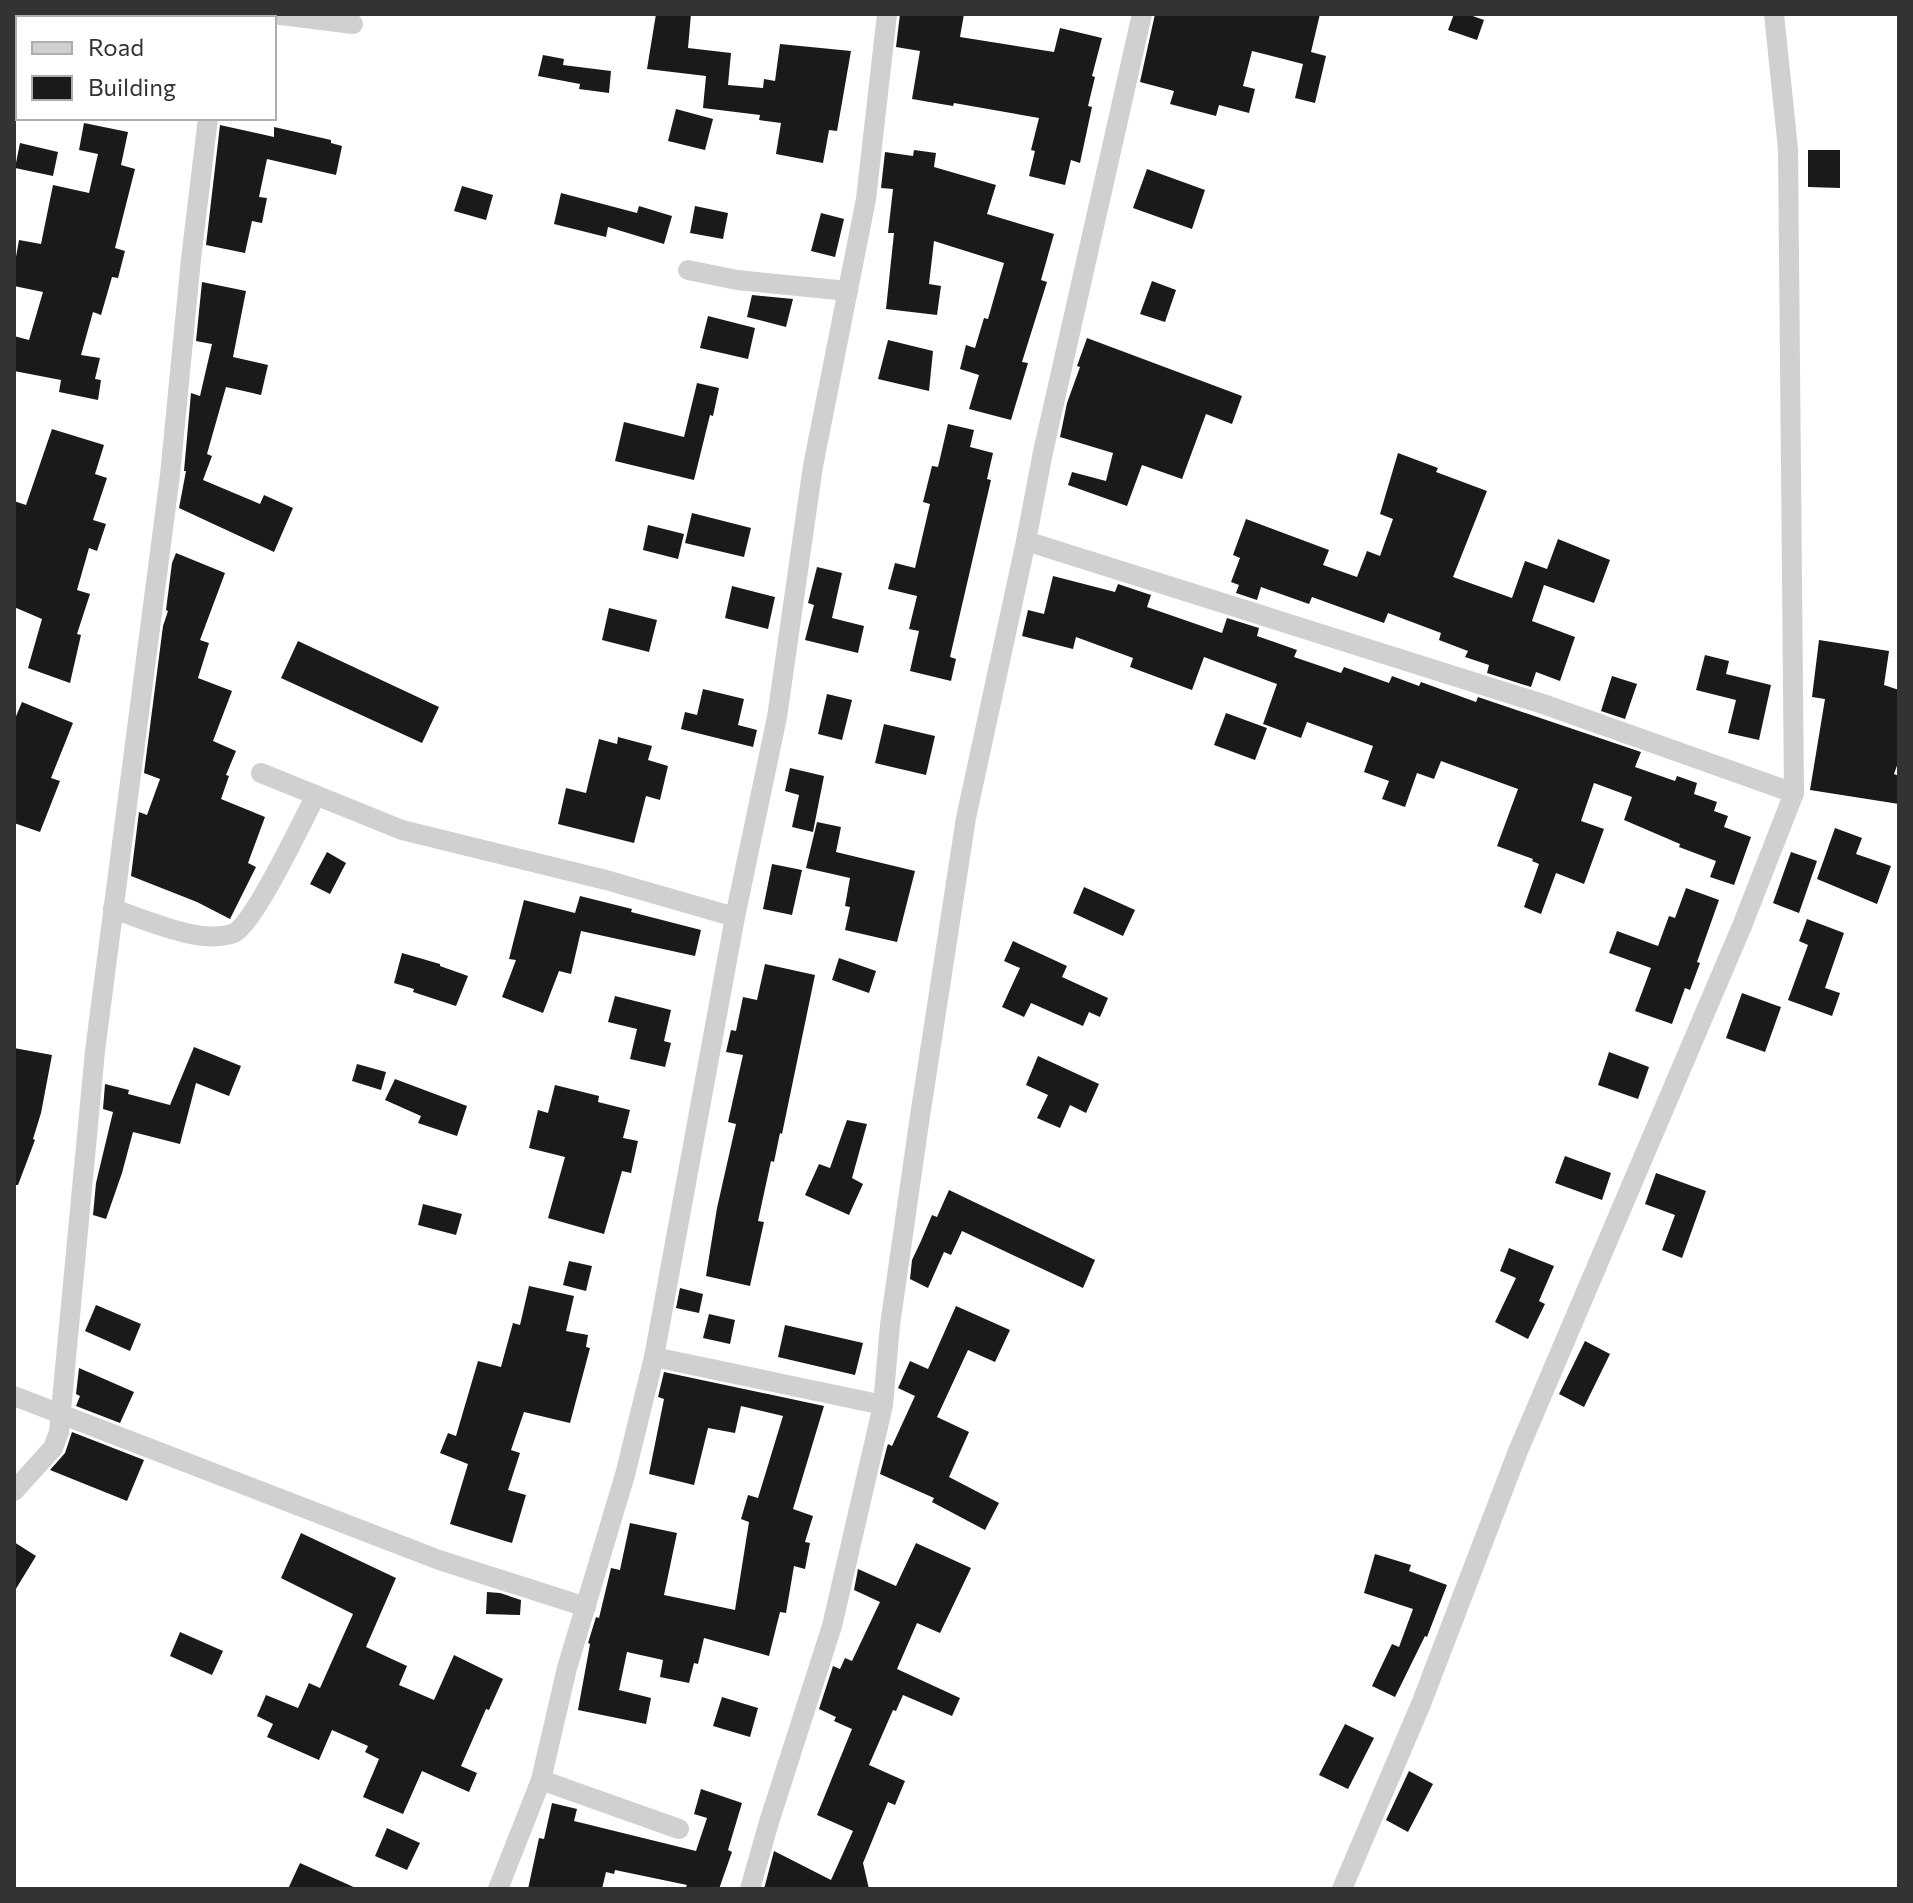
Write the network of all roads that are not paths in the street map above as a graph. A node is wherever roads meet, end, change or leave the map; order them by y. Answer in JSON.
{"nodes":[{"id":1,"x":273,"y":14,"type":"edge"},
{"id":2,"x":887,"y":14,"type":"edge"},
{"id":3,"x":1142,"y":14,"type":"edge"},
{"id":4,"x":1774,"y":14,"type":"edge"},
{"id":5,"x":353,"y":24,"type":"dead end"},
{"id":6,"x":208,"y":120,"type":"edge"},
{"id":7,"x":688,"y":270,"type":"dead end"},
{"id":8,"x":848,"y":291,"type":"junction"},
{"id":9,"x":1026,"y":541,"type":"junction"},
{"id":10,"x":261,"y":773,"type":"dead end"},
{"id":11,"x":1794,"y":793,"type":"junction"},
{"id":12,"x":316,"y":795,"type":"junction"},
{"id":13,"x":113,"y":909,"type":"junction"},
{"id":14,"x":735,"y":917,"type":"junction"},
{"id":15,"x":654,"y":1357,"type":"junction"},
{"id":16,"x":14,"y":1396,"type":"edge"},
{"id":17,"x":883,"y":1405,"type":"junction"},
{"id":18,"x":54,"y":1412,"type":"junction"},
{"id":19,"x":14,"y":1491,"type":"edge"},
{"id":20,"x":586,"y":1607,"type":"junction"},
{"id":21,"x":541,"y":1780,"type":"junction"},
{"id":22,"x":679,"y":1829,"type":"dead end"},
{"id":23,"x":498,"y":1889,"type":"edge"},
{"id":24,"x":750,"y":1889,"type":"edge"},
{"id":25,"x":1342,"y":1889,"type":"edge"}],
"edges":[{"from":1,"to":5,"type":"street"},
{"from":2,"to":8,"type":"street"},
{"from":3,"to":9,"type":"street"},
{"from":4,"to":11,"type":"street"},
{"from":6,"to":13,"type":"street"},
{"from":7,"to":8,"type":"street"},
{"from":8,"to":14,"type":"street"},
{"from":9,"to":11,"type":"street"},
{"from":9,"to":17,"type":"street"},
{"from":10,"to":12,"type":"street"},
{"from":11,"to":25,"type":"street"},
{"from":12,"to":13,"type":"street"},
{"from":12,"to":14,"type":"street"},
{"from":13,"to":18,"type":"street"},
{"from":14,"to":15,"type":"street"},
{"from":15,"to":17,"type":"street"},
{"from":15,"to":20,"type":"street"},
{"from":16,"to":18,"type":"street"},
{"from":17,"to":24,"type":"street"},
{"from":18,"to":19,"type":"street"},
{"from":18,"to":20,"type":"street"},
{"from":20,"to":21,"type":"street"},
{"from":21,"to":22,"type":"street"},
{"from":21,"to":23,"type":"street"}]}
